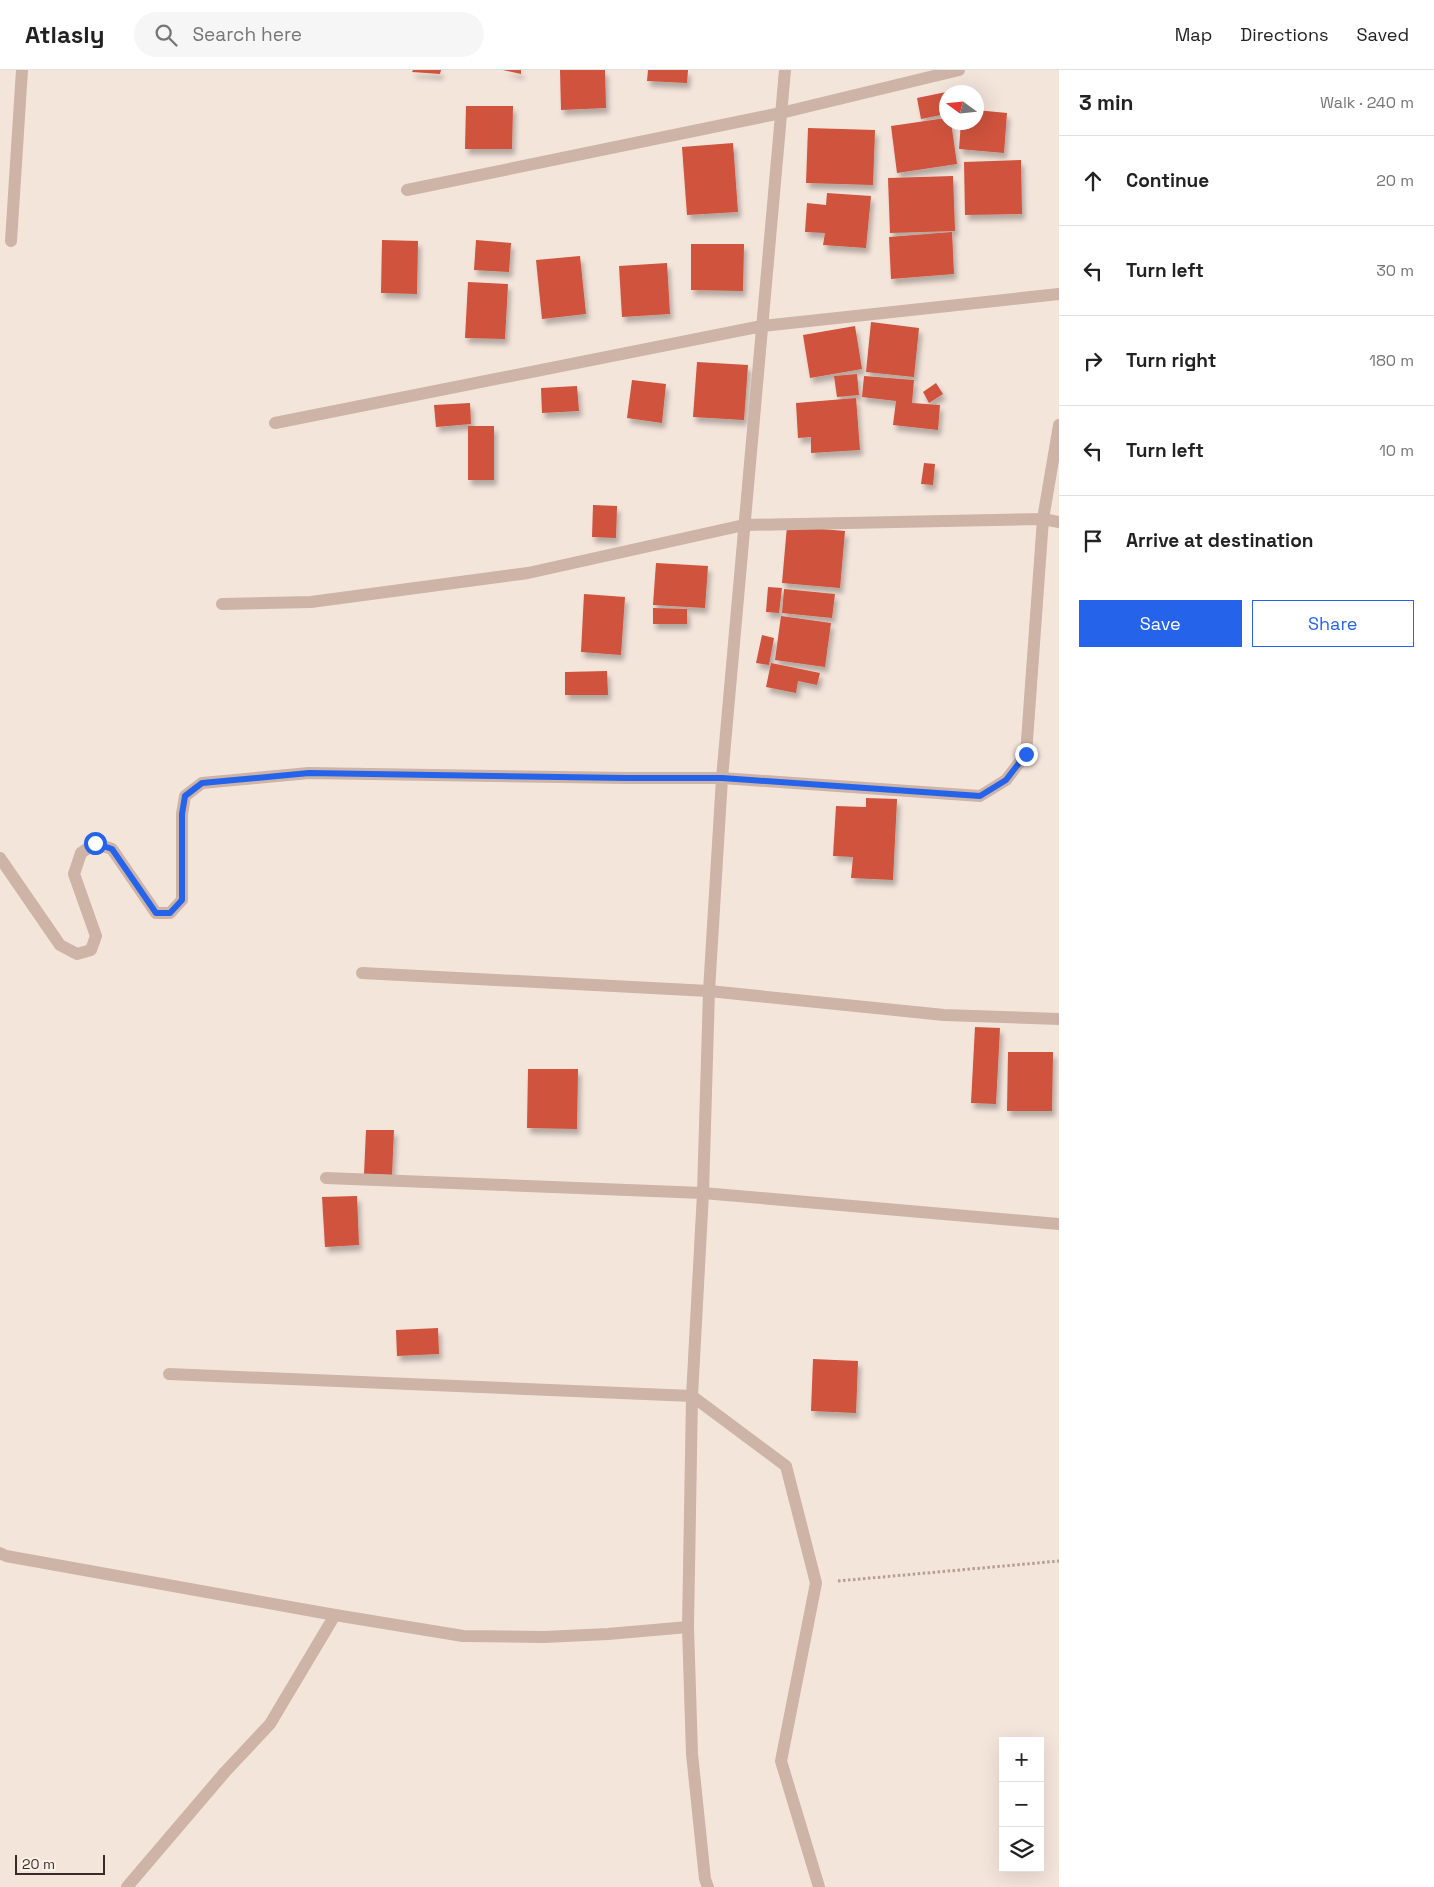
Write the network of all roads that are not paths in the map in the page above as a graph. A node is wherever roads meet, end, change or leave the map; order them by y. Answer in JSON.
{"nodes":[{"id":1,"x":22,"y":70,"type":"edge"},
{"id":2,"x":785,"y":70,"type":"edge"},
{"id":3,"x":959,"y":70,"type":"edge"},
{"id":4,"x":781,"y":113,"type":"junction"},
{"id":5,"x":407,"y":190,"type":"dead end"},
{"id":6,"x":11,"y":241,"type":"dead end"},
{"id":7,"x":1059,"y":294,"type":"edge"},
{"id":8,"x":762,"y":326,"type":"junction"},
{"id":9,"x":276,"y":423,"type":"dead end"},
{"id":10,"x":1059,"y":425,"type":"edge"},
{"id":11,"x":1043,"y":519,"type":"junction"},
{"id":12,"x":1059,"y":522,"type":"edge"},
{"id":13,"x":744,"y":525,"type":"junction"},
{"id":14,"x":222,"y":604,"type":"dead end"},
{"id":15,"x":722,"y":778,"type":"junction"},
{"id":16,"x":0,"y":858,"type":"edge"},
{"id":17,"x":362,"y":973,"type":"dead end"},
{"id":18,"x":709,"y":991,"type":"junction"},
{"id":19,"x":1059,"y":1019,"type":"edge"},
{"id":20,"x":326,"y":1178,"type":"dead end"},
{"id":21,"x":703,"y":1193,"type":"junction"},
{"id":22,"x":1059,"y":1224,"type":"edge"},
{"id":23,"x":169,"y":1374,"type":"dead end"},
{"id":24,"x":692,"y":1396,"type":"junction"},
{"id":25,"x":0,"y":1552,"type":"edge"},
{"id":26,"x":335,"y":1615,"type":"junction"},
{"id":27,"x":688,"y":1626,"type":"junction"},
{"id":28,"x":127,"y":1887,"type":"edge"},
{"id":29,"x":708,"y":1887,"type":"edge"},
{"id":30,"x":819,"y":1887,"type":"edge"}],
"edges":[{"from":1,"to":6,"type":"street"},
{"from":2,"to":4,"type":"street"},
{"from":3,"to":4,"type":"street"},
{"from":4,"to":5,"type":"street"},
{"from":4,"to":8,"type":"street"},
{"from":7,"to":8,"type":"street"},
{"from":8,"to":9,"type":"street"},
{"from":8,"to":13,"type":"street"},
{"from":10,"to":11,"type":"street"},
{"from":11,"to":12,"type":"street"},
{"from":11,"to":13,"type":"street"},
{"from":11,"to":15,"type":"street"},
{"from":13,"to":14,"type":"street"},
{"from":13,"to":15,"type":"street"},
{"from":15,"to":16,"type":"street"},
{"from":15,"to":18,"type":"street"},
{"from":17,"to":18,"type":"street"},
{"from":18,"to":19,"type":"street"},
{"from":18,"to":21,"type":"street"},
{"from":20,"to":21,"type":"street"},
{"from":21,"to":22,"type":"street"},
{"from":21,"to":24,"type":"street"},
{"from":23,"to":24,"type":"street"},
{"from":24,"to":27,"type":"street"},
{"from":24,"to":30,"type":"street"},
{"from":25,"to":26,"type":"street"},
{"from":26,"to":27,"type":"street"},
{"from":26,"to":28,"type":"street"},
{"from":27,"to":29,"type":"street"}]}
